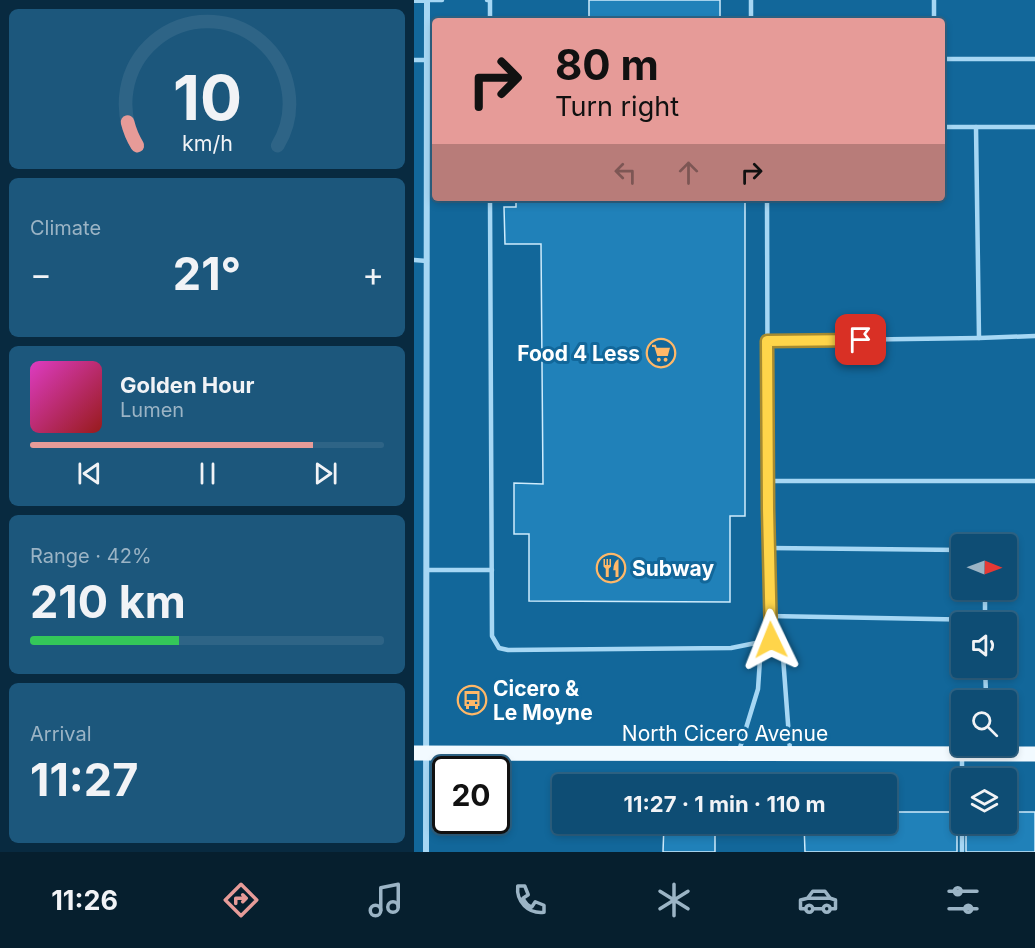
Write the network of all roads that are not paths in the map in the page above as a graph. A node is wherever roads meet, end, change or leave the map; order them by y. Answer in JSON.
{"nodes":[{"id":1,"x":414,"y":0,"type":"edge"},
{"id":2,"x":427,"y":0,"type":"edge"},
{"id":3,"x":442,"y":0,"type":"edge"},
{"id":4,"x":487,"y":0,"type":"edge"},
{"id":5,"x":751,"y":0,"type":"edge"},
{"id":6,"x":934,"y":0,"type":"edge"},
{"id":7,"x":490,"y":18,"type":"edge"},
{"id":8,"x":751,"y":18,"type":"edge"},
{"id":9,"x":934,"y":18,"type":"edge"},
{"id":10,"x":945,"y":59,"type":"edge"},
{"id":11,"x":1035,"y":59,"type":"edge"},
{"id":12,"x":414,"y":60,"type":"edge"},
{"id":13,"x":427,"y":60,"type":"junction"},
{"id":14,"x":945,"y":127,"type":"edge"},
{"id":15,"x":976,"y":127,"type":"junction"},
{"id":16,"x":1035,"y":127,"type":"edge"},
{"id":17,"x":490,"y":201,"type":"edge"},
{"id":18,"x":767,"y":201,"type":"edge"},
{"id":19,"x":414,"y":260,"type":"edge"},
{"id":20,"x":427,"y":261,"type":"junction"},
{"id":21,"x":1035,"y":336,"type":"edge"},
{"id":22,"x":979,"y":338,"type":"junction"},
{"id":23,"x":767,"y":341,"type":"junction"},
{"id":24,"x":768,"y":481,"type":"junction"},
{"id":25,"x":1035,"y":481,"type":"edge"},
{"id":26,"x":768,"y":548,"type":"junction"},
{"id":27,"x":951,"y":550,"type":"edge"},
{"id":28,"x":426,"y":570,"type":"junction"},
{"id":29,"x":492,"y":570,"type":"junction"},
{"id":30,"x":770,"y":616,"type":"junction"},
{"id":31,"x":951,"y":620,"type":"edge"},
{"id":32,"x":771,"y":640,"type":"junction"},
{"id":33,"x":420,"y":753,"type":"edge"},
{"id":34,"x":738,"y":753,"type":"junction"},
{"id":35,"x":791,"y":754,"type":"junction"},
{"id":36,"x":951,"y":754,"type":"edge"},
{"id":37,"x":1017,"y":754,"type":"edge"},
{"id":38,"x":1035,"y":754,"type":"edge"},
{"id":39,"x":962,"y":834,"type":"edge"},
{"id":40,"x":426,"y":852,"type":"edge"},
{"id":41,"x":962,"y":852,"type":"edge"}],
"edges":[{"from":1,"to":2,"type":"street"},
{"from":2,"to":3,"type":"lane"},
{"from":2,"to":13,"type":"street"},
{"from":4,"to":7,"type":"lane"},
{"from":5,"to":8,"type":"lane"},
{"from":6,"to":9,"type":"lane"},
{"from":10,"to":11,"type":"lane"},
{"from":12,"to":13,"type":"lane"},
{"from":13,"to":20,"type":"street"},
{"from":14,"to":15,"type":"lane"},
{"from":15,"to":16,"type":"lane"},
{"from":15,"to":22,"type":"lane"},
{"from":17,"to":29,"type":"lane"},
{"from":18,"to":23,"type":"lane"},
{"from":19,"to":20,"type":"lane"},
{"from":20,"to":28,"type":"street"},
{"from":21,"to":22,"type":"lane"},
{"from":22,"to":23,"type":"lane"},
{"from":23,"to":24,"type":"lane"},
{"from":24,"to":25,"type":"lane"},
{"from":24,"to":26,"type":"lane"},
{"from":26,"to":27,"type":"lane"},
{"from":26,"to":30,"type":"lane"},
{"from":28,"to":29,"type":"lane"},
{"from":28,"to":33,"type":"street"},
{"from":29,"to":32,"type":"lane"},
{"from":30,"to":31,"type":"lane"},
{"from":30,"to":32,"type":"lane"},
{"from":32,"to":34,"type":"lane"},
{"from":32,"to":35,"type":"lane"},
{"from":33,"to":34,"type":"main road","name":"North Cicero Avenue"},
{"from":33,"to":40,"type":"street"},
{"from":34,"to":35,"type":"main road","name":"North Cicero Avenue"},
{"from":35,"to":36,"type":"main road","name":"North Cicero Avenue"},
{"from":37,"to":38,"type":"main road","name":"North Cicero Avenue"},
{"from":39,"to":41,"type":"lane"}]}
